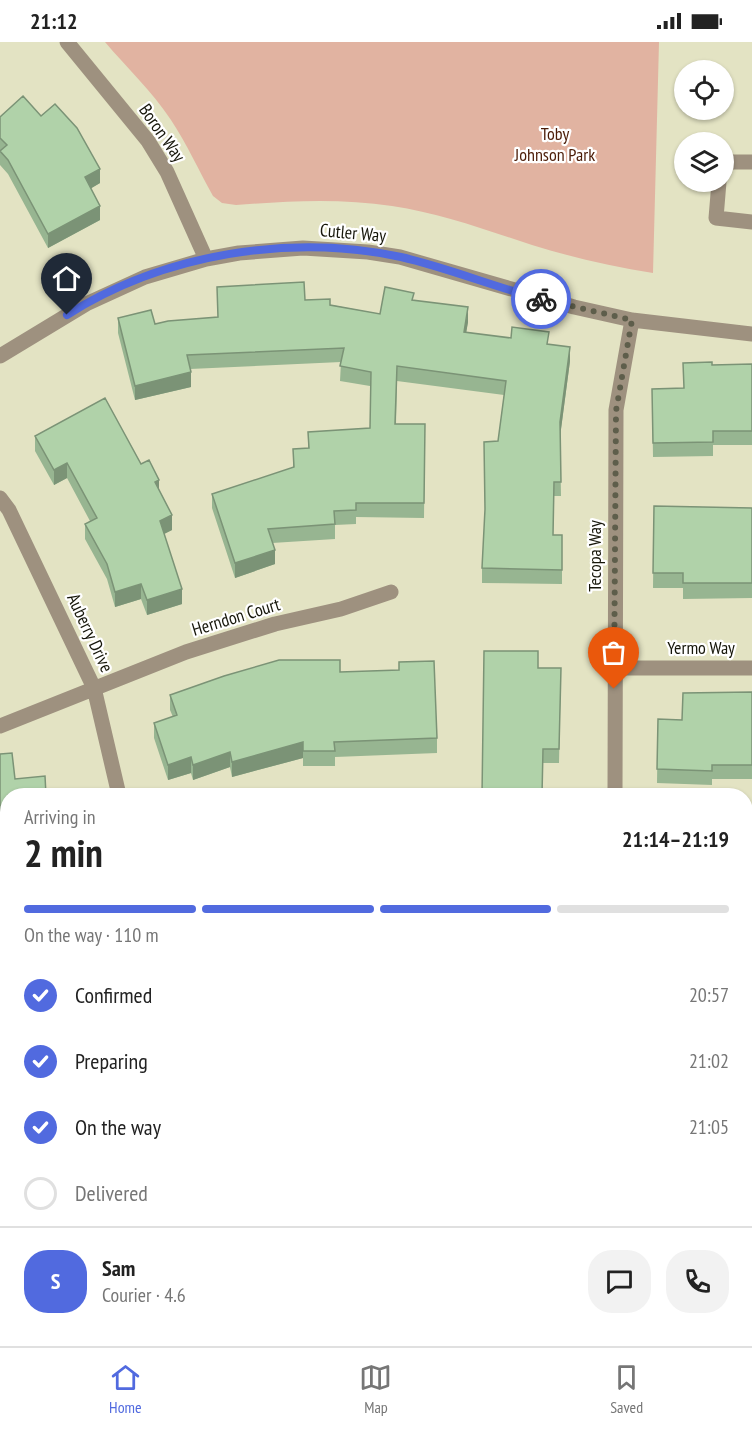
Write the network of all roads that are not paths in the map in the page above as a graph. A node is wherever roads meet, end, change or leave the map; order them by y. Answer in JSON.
{"nodes":[{"id":1,"x":67,"y":42,"type":"edge"},
{"id":2,"x":734,"y":162,"type":"edge"},
{"id":3,"x":752,"y":162,"type":"edge"},
{"id":4,"x":718,"y":192,"type":"edge"},
{"id":5,"x":752,"y":222,"type":"edge"},
{"id":6,"x":206,"y":259,"type":"junction"},
{"id":7,"x":632,"y":320,"type":"junction"},
{"id":8,"x":752,"y":334,"type":"edge"},
{"id":9,"x":0,"y":356,"type":"edge"},
{"id":10,"x":0,"y":498,"type":"edge"},
{"id":11,"x":391,"y":592,"type":"dead end"},
{"id":12,"x":614,"y":668,"type":"junction"},
{"id":13,"x":752,"y":668,"type":"edge"},
{"id":14,"x":94,"y":688,"type":"junction"},
{"id":15,"x":0,"y":726,"type":"edge"},
{"id":16,"x":117,"y":788,"type":"edge"},
{"id":17,"x":615,"y":788,"type":"edge"}],
"edges":[{"from":1,"to":6,"type":"street","name":"Boron Way"},
{"from":2,"to":3,"type":"street"},
{"from":4,"to":5,"type":"street"},
{"from":6,"to":7,"type":"street","name":"Cutler Way"},
{"from":6,"to":9,"type":"street","name":"Cutler Way"},
{"from":7,"to":8,"type":"street","name":"Cutler Way"},
{"from":7,"to":12,"type":"street","name":"Tecopa Way"},
{"from":10,"to":14,"type":"street","name":"Auberry Drive"},
{"from":11,"to":14,"type":"street","name":"Herndon Court"},
{"from":12,"to":13,"type":"street","name":"Yermo Way"},
{"from":12,"to":17,"type":"street","name":"Tecopa Way"},
{"from":14,"to":15,"type":"street","name":"Herndon Court"},
{"from":14,"to":16,"type":"street","name":"Auberry Drive"}]}
